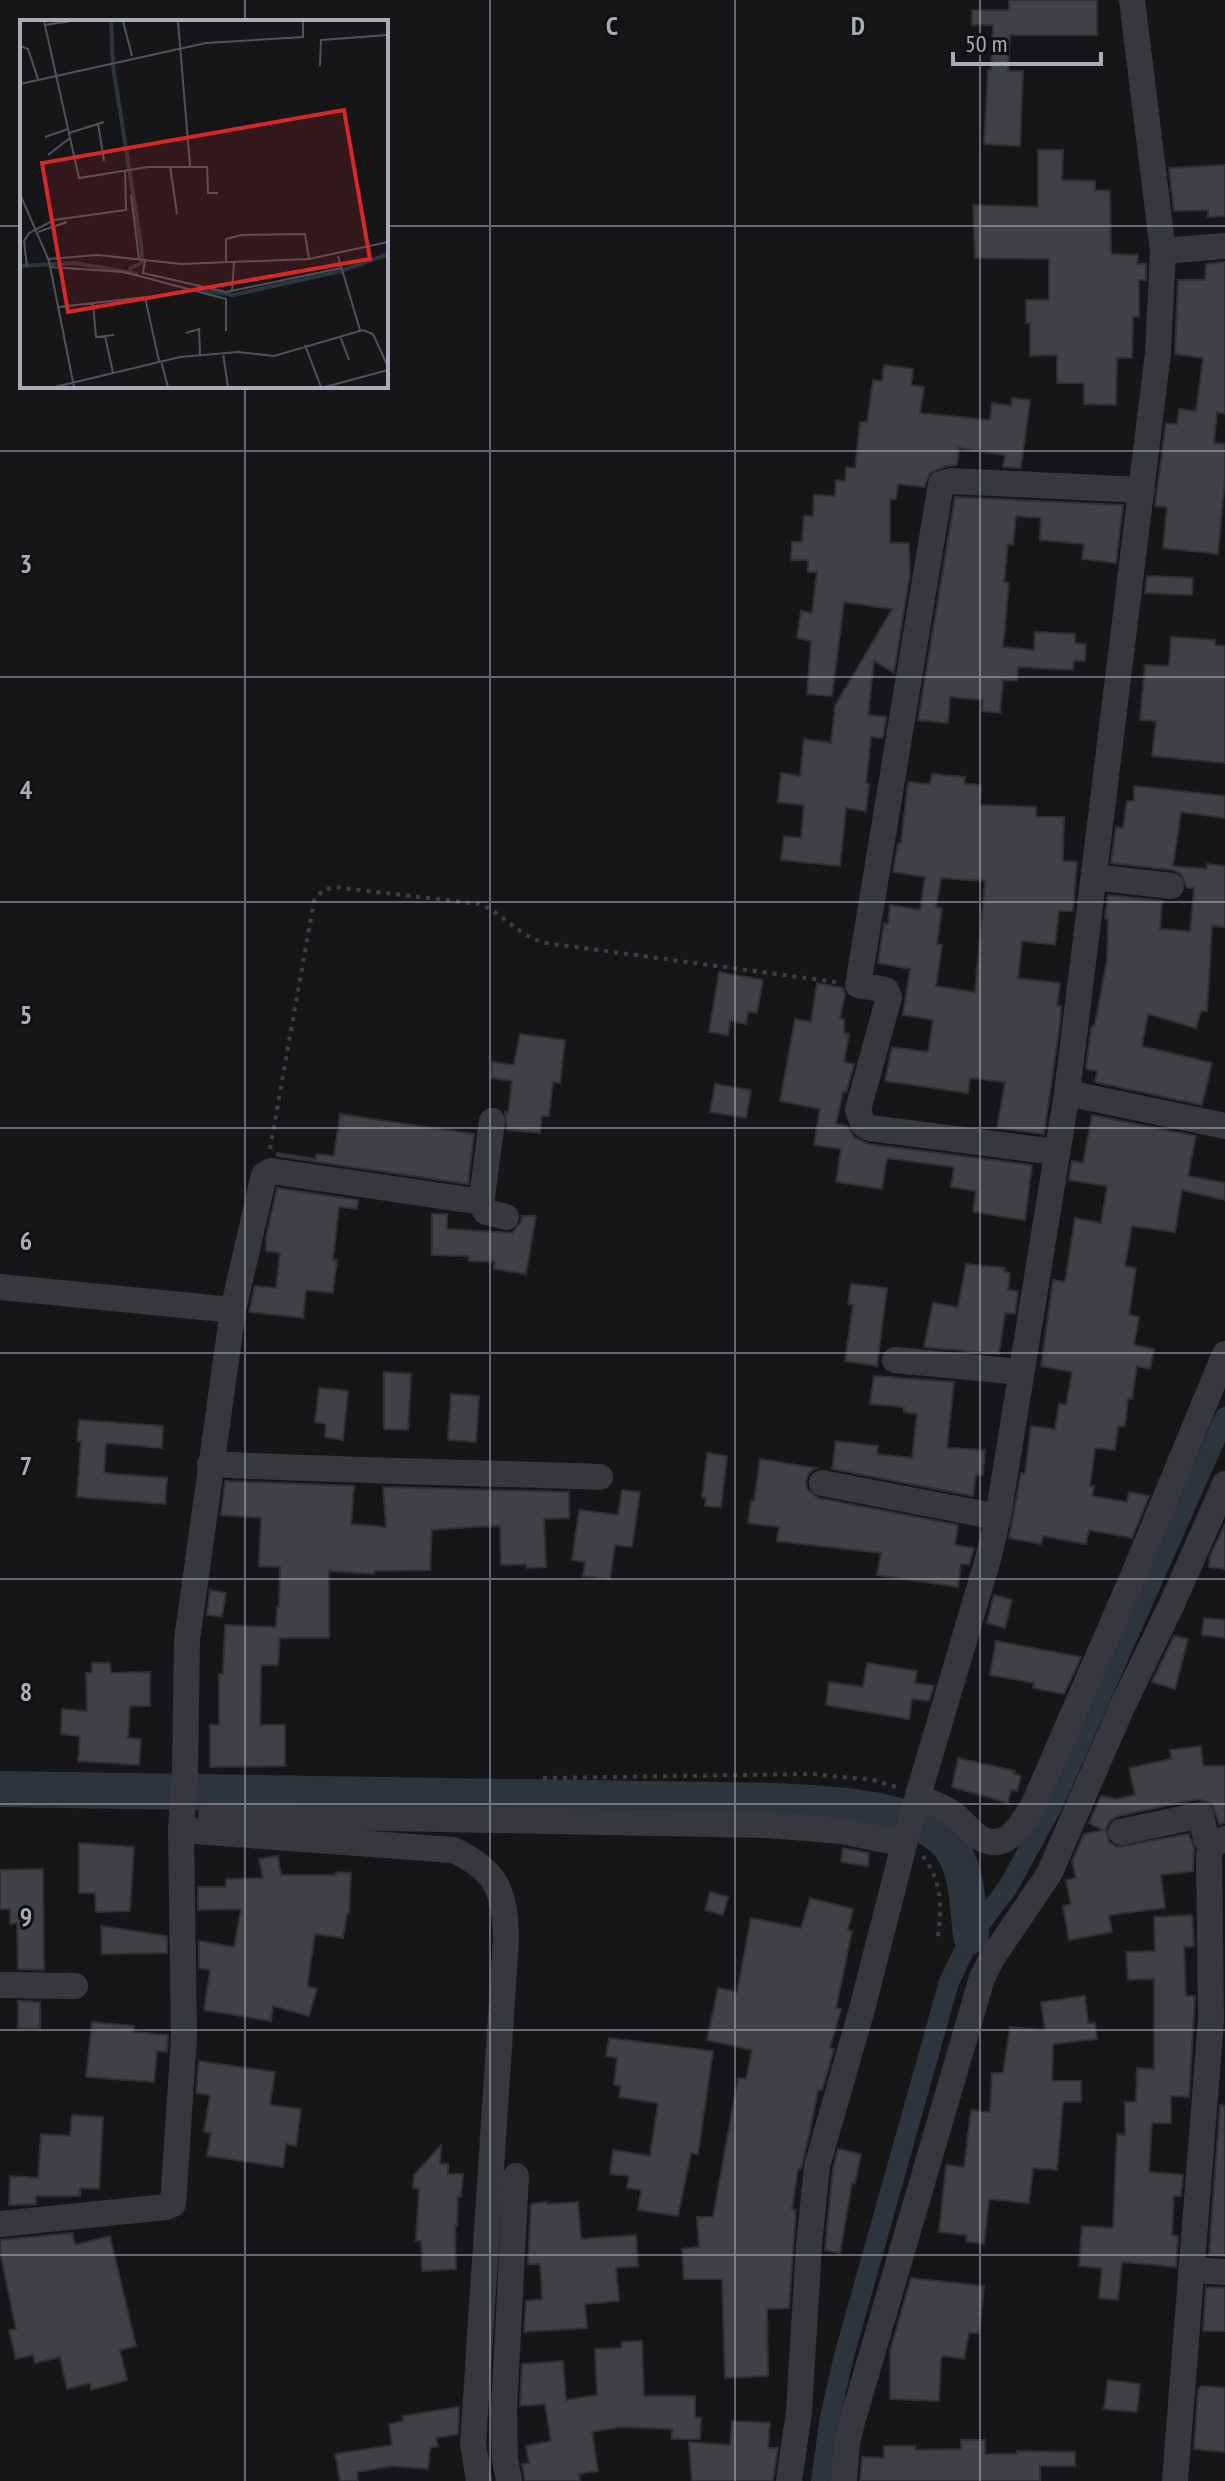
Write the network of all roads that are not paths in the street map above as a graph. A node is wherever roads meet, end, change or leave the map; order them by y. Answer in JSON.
{"nodes":[{"id":1,"x":1132,"y":0,"type":"edge"},
{"id":2,"x":1225,"y":246,"type":"edge"},
{"id":3,"x":1163,"y":251,"type":"junction"},
{"id":4,"x":1142,"y":490,"type":"junction"},
{"id":5,"x":1094,"y":877,"type":"junction"},
{"id":6,"x":1171,"y":886,"type":"dead end"},
{"id":7,"x":1067,"y":1093,"type":"junction"},
{"id":8,"x":492,"y":1121,"type":"dead end"},
{"id":9,"x":1225,"y":1126,"type":"edge"},
{"id":10,"x":1056,"y":1152,"type":"junction"},
{"id":11,"x":479,"y":1200,"type":"junction"},
{"id":12,"x":506,"y":1217,"type":"dead end"},
{"id":13,"x":0,"y":1287,"type":"edge"},
{"id":14,"x":233,"y":1310,"type":"junction"},
{"id":15,"x":1225,"y":1354,"type":"edge"},
{"id":16,"x":895,"y":1360,"type":"dead end"},
{"id":17,"x":1021,"y":1372,"type":"junction"},
{"id":18,"x":210,"y":1464,"type":"junction"},
{"id":19,"x":600,"y":1477,"type":"dead end"},
{"id":20,"x":822,"y":1483,"type":"dead end"},
{"id":21,"x":1225,"y":1484,"type":"edge"},
{"id":22,"x":998,"y":1517,"type":"junction"},
{"id":23,"x":183,"y":1815,"type":"junction"},
{"id":24,"x":911,"y":1821,"type":"junction"},
{"id":25,"x":1121,"y":1832,"type":"dead end"},
{"id":26,"x":1219,"y":1842,"type":"edge"},
{"id":27,"x":0,"y":1985,"type":"edge"},
{"id":28,"x":75,"y":1986,"type":"dead end"},
{"id":29,"x":516,"y":2176,"type":"dead end"},
{"id":30,"x":0,"y":2224,"type":"edge"},
{"id":31,"x":1191,"y":2270,"type":"junction"},
{"id":32,"x":1225,"y":2272,"type":"edge"},
{"id":33,"x":479,"y":2481,"type":"edge"},
{"id":34,"x":509,"y":2481,"type":"edge"},
{"id":35,"x":789,"y":2481,"type":"edge"},
{"id":36,"x":844,"y":2481,"type":"edge"},
{"id":37,"x":1175,"y":2481,"type":"edge"}],
"edges":[{"from":1,"to":3,"type":"street"},
{"from":2,"to":3,"type":"street"},
{"from":3,"to":4,"type":"street"},
{"from":4,"to":5,"type":"street"},
{"from":4,"to":10,"type":"street"},
{"from":5,"to":6,"type":"street"},
{"from":5,"to":7,"type":"street"},
{"from":7,"to":9,"type":"street"},
{"from":7,"to":10,"type":"street"},
{"from":8,"to":11,"type":"street"},
{"from":10,"to":17,"type":"street"},
{"from":11,"to":12,"type":"street"},
{"from":11,"to":14,"type":"street"},
{"from":13,"to":14,"type":"street"},
{"from":14,"to":18,"type":"street"},
{"from":15,"to":24,"type":"street"},
{"from":16,"to":17,"type":"street"},
{"from":17,"to":22,"type":"street"},
{"from":18,"to":19,"type":"street"},
{"from":18,"to":23,"type":"street"},
{"from":20,"to":22,"type":"street"},
{"from":21,"to":36,"type":"street"},
{"from":22,"to":24,"type":"street"},
{"from":23,"to":24,"type":"street"},
{"from":23,"to":30,"type":"street"},
{"from":23,"to":33,"type":"street"},
{"from":24,"to":35,"type":"street"},
{"from":25,"to":26,"type":"street"},
{"from":26,"to":31,"type":"street"},
{"from":27,"to":28,"type":"street"},
{"from":29,"to":34,"type":"street"},
{"from":31,"to":32,"type":"street"},
{"from":31,"to":37,"type":"street"}]}
